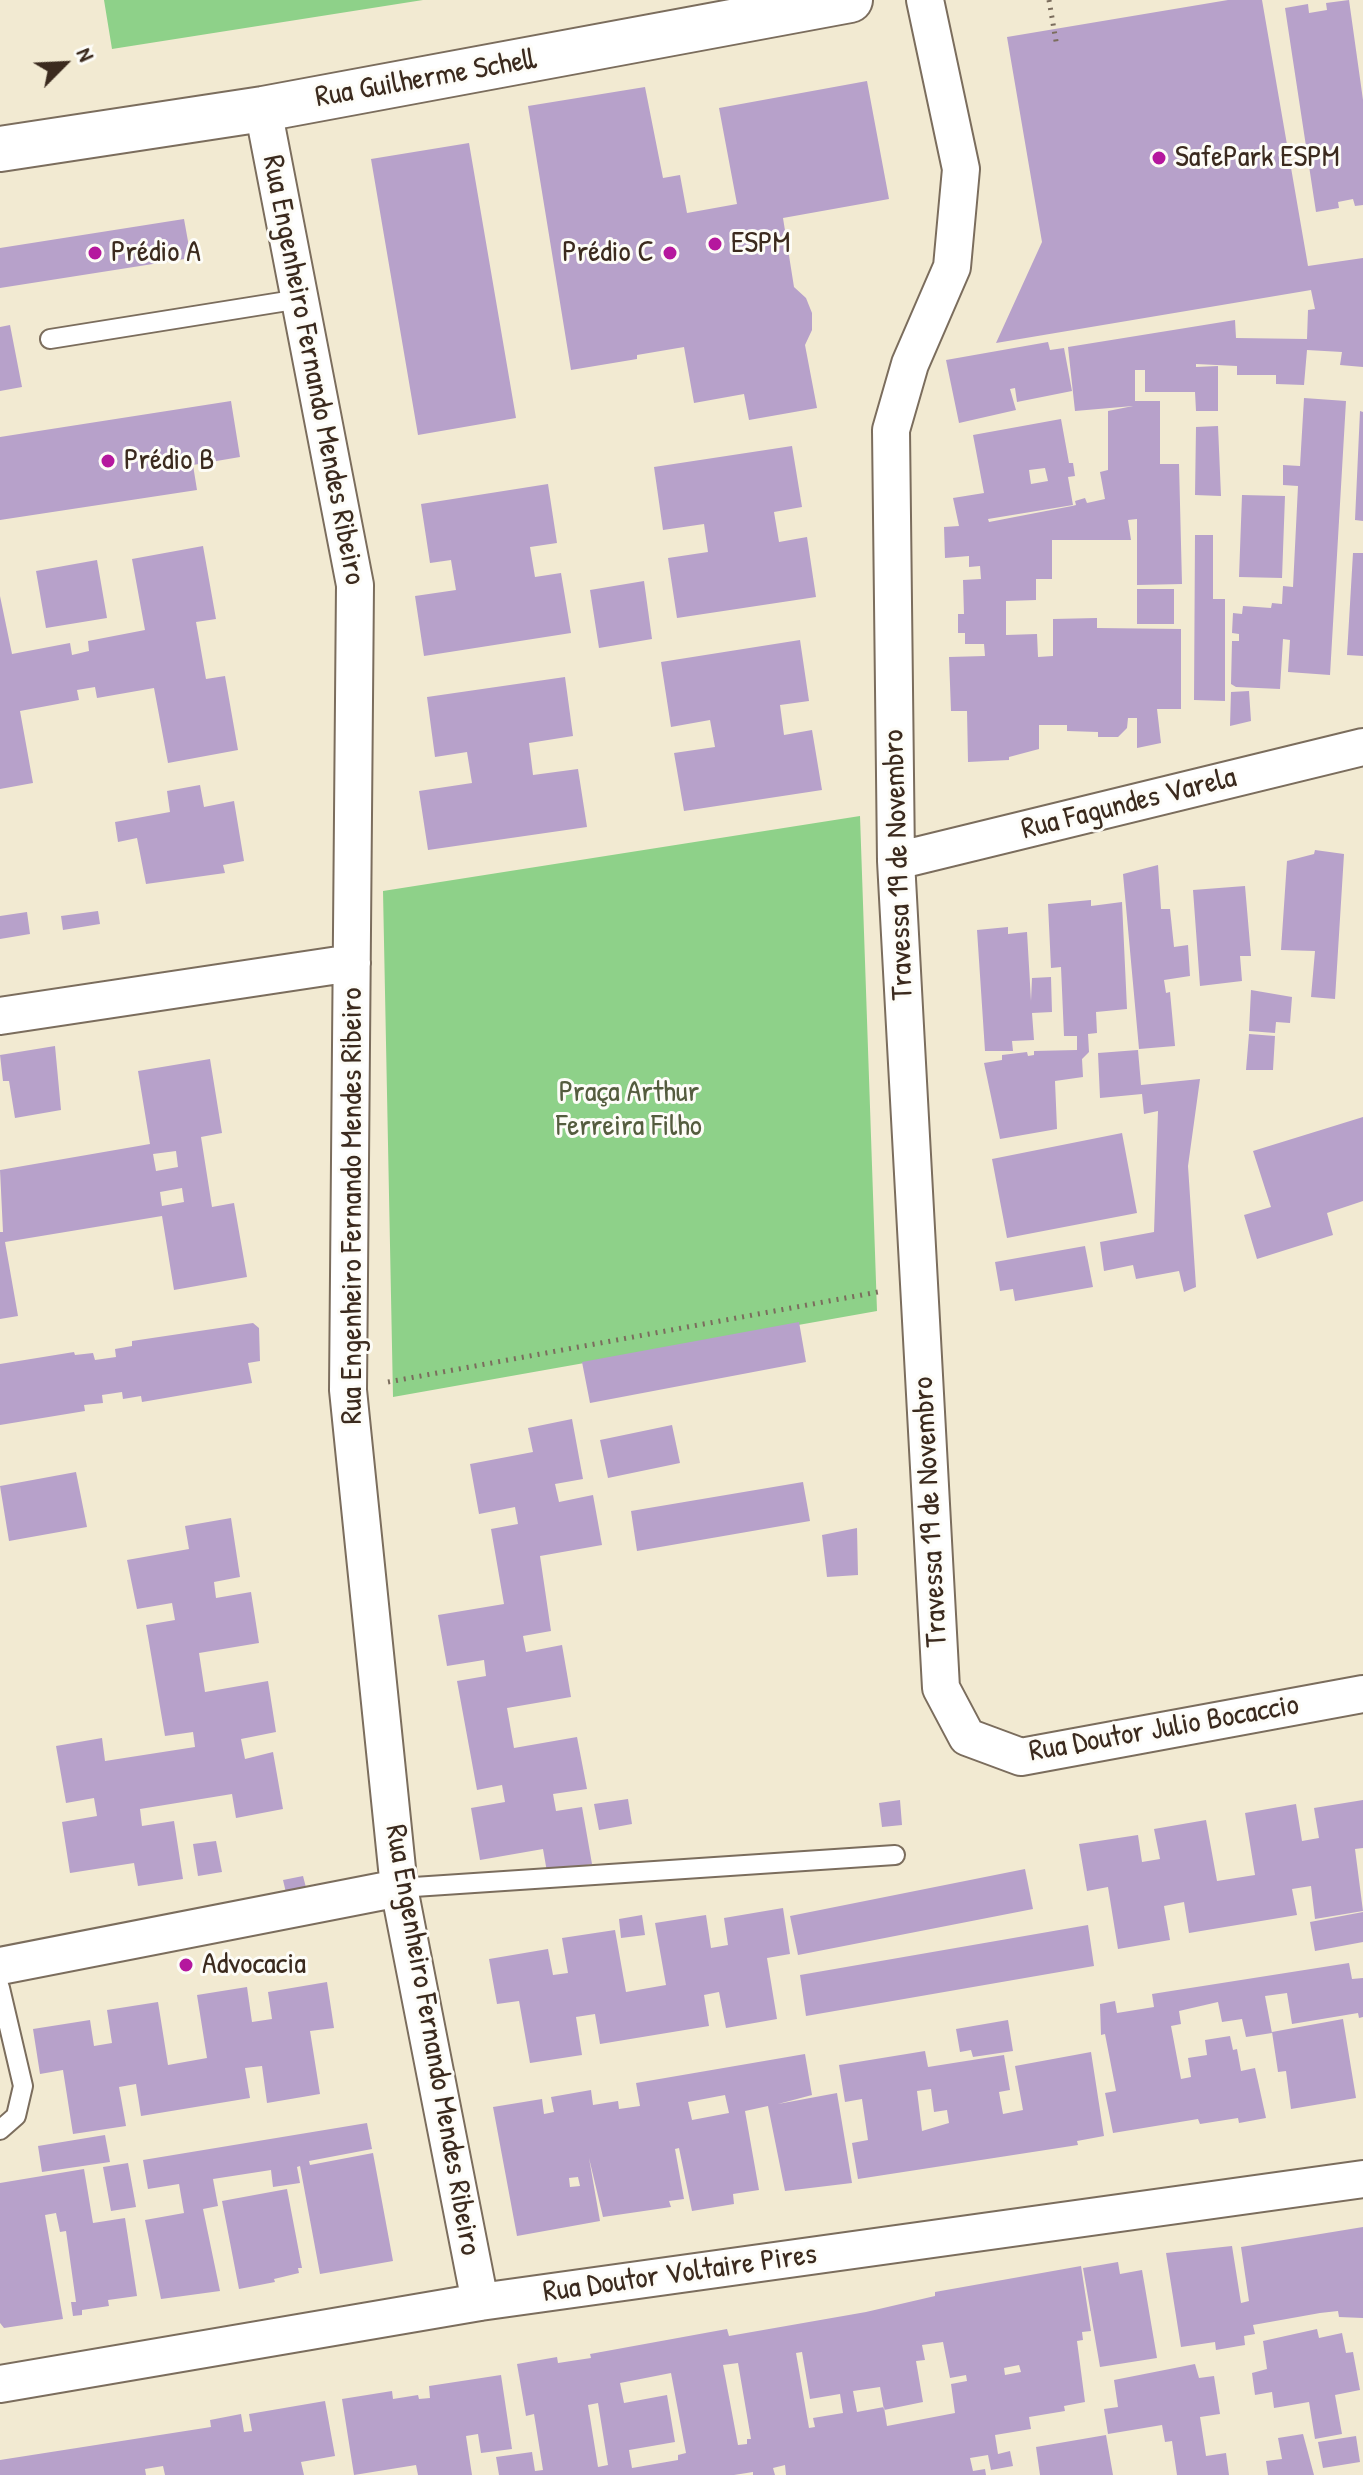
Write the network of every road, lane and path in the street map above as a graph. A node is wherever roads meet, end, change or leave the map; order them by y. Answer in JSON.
{"nodes":[{"id":1,"x":850,"y":0,"type":"edge"},
{"id":2,"x":925,"y":0,"type":"edge"},
{"id":3,"x":1049,"y":0,"type":"edge"},
{"id":4,"x":1057,"y":47,"type":"dead end"},
{"id":5,"x":263,"y":109,"type":"junction"},
{"id":6,"x":0,"y":149,"type":"edge"},
{"id":7,"x":300,"y":299,"type":"junction"},
{"id":8,"x":50,"y":339,"type":"dead end"},
{"id":9,"x":1363,"y":747,"type":"edge"},
{"id":10,"x":896,"y":861,"type":"junction"},
{"id":11,"x":352,"y":963,"type":"junction"},
{"id":12,"x":0,"y":1016,"type":"edge"},
{"id":13,"x":918,"y":1285,"type":"junction"},
{"id":14,"x":348,"y":1390,"type":"junction"},
{"id":15,"x":1363,"y":1694,"type":"edge"},
{"id":16,"x":967,"y":1737,"type":"joint"},
{"id":17,"x":895,"y":1855,"type":"dead end"},
{"id":18,"x":399,"y":1888,"type":"junction"},
{"id":19,"x":0,"y":1966,"type":"edge"},
{"id":20,"x":0,"y":1988,"type":"edge"},
{"id":21,"x":0,"y":2130,"type":"edge"},
{"id":22,"x":1363,"y":2179,"type":"edge"},
{"id":23,"x":480,"y":2302,"type":"junction"},
{"id":24,"x":0,"y":2384,"type":"edge"}],
"edges":[{"from":1,"to":5,"type":"street","name":"Rua Guilherme Schell"},
{"from":2,"to":10,"type":"street","name":"Travessa 19 de Novembro"},
{"from":3,"to":4,"type":"path"},
{"from":5,"to":6,"type":"street","name":"Rua Guilherme Schell"},
{"from":5,"to":7,"type":"street","name":"Rua Engenheiro Fernando Mendes Ribeiro"},
{"from":7,"to":8,"type":"lane"},
{"from":7,"to":11,"type":"street","name":"Rua Engenheiro Fernando Mendes Ribeiro"},
{"from":9,"to":10,"type":"street","name":"Rua Fagundes Varela"},
{"from":10,"to":13,"type":"street","name":"Travessa 19 de Novembro"},
{"from":11,"to":12,"type":"street"},
{"from":11,"to":14,"type":"street","name":"Rua Engenheiro Fernando Mendes Ribeiro"},
{"from":13,"to":14,"type":"path"},
{"from":13,"to":16,"type":"street","name":"Travessa 19 de Novembro"},
{"from":14,"to":18,"type":"street","name":"Rua Engenheiro Fernando Mendes Ribeiro"},
{"from":15,"to":16,"type":"street","name":"Rua Doutor Julio Bocaccio"},
{"from":17,"to":18,"type":"lane"},
{"from":18,"to":19,"type":"street"},
{"from":18,"to":23,"type":"street","name":"Rua Engenheiro Fernando Mendes Ribeiro"},
{"from":20,"to":21,"type":"lane"},
{"from":22,"to":23,"type":"street","name":"Rua Doutor Voltaire Pires"},
{"from":23,"to":24,"type":"street","name":"Rua Doutor Voltaire Pires"}]}
